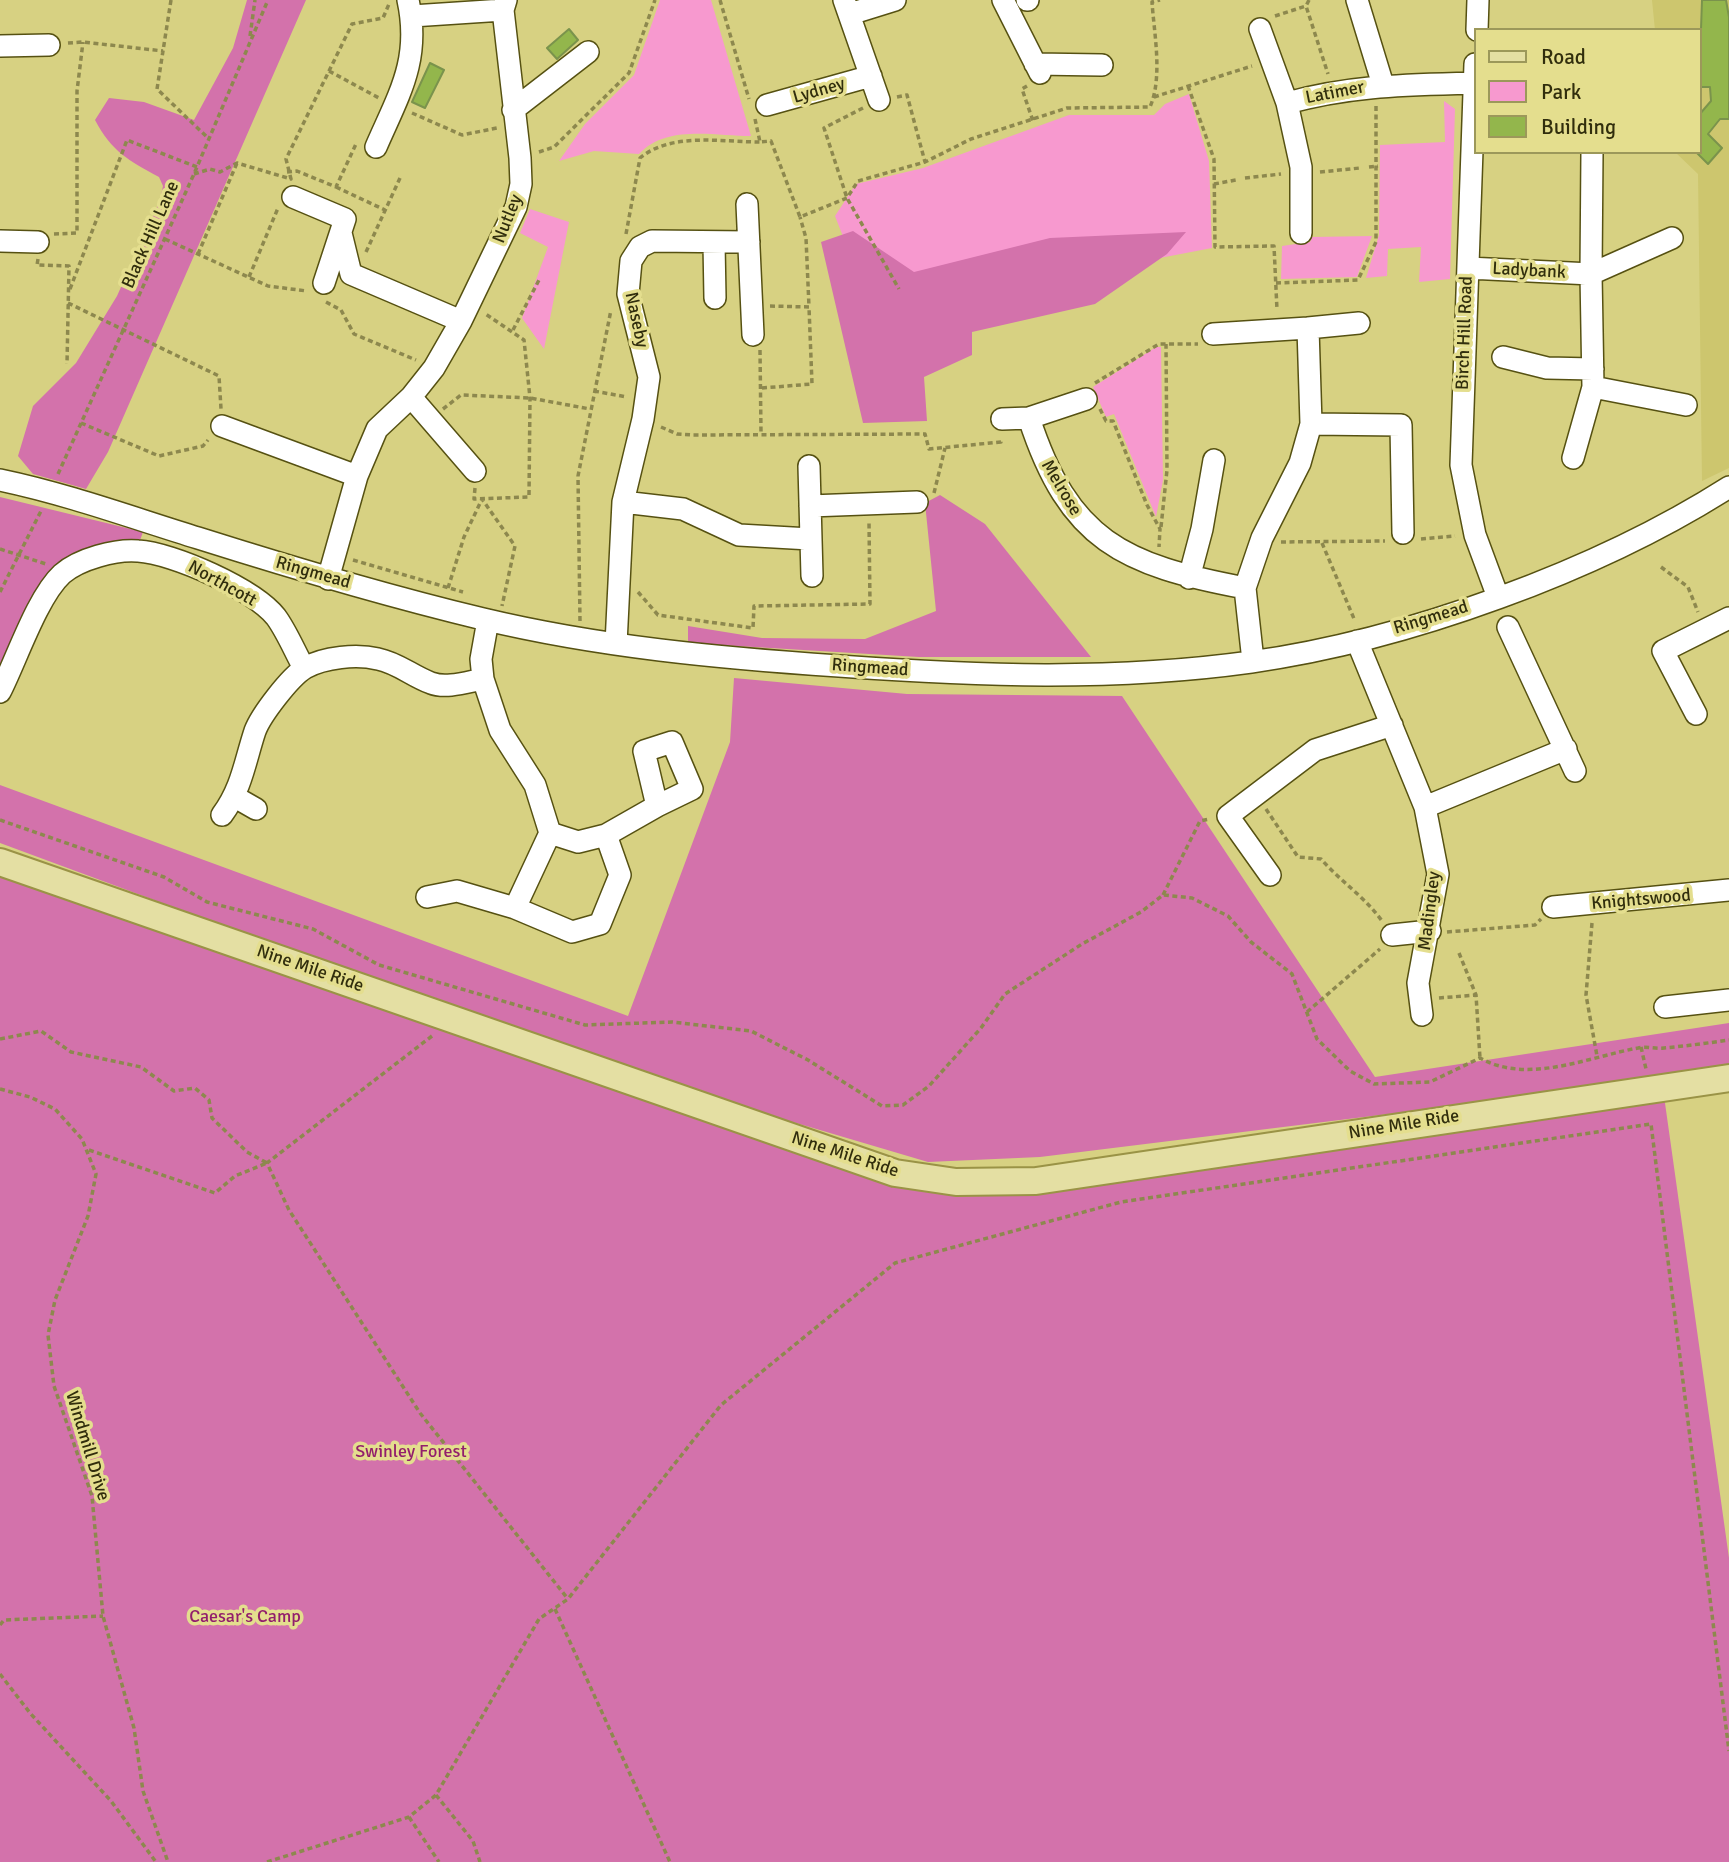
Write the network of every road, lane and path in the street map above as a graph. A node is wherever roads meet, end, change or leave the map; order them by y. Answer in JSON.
{"nodes":[{"id":1,"x":171,"y":0,"type":"edge"},
{"id":2,"x":255,"y":0,"type":"edge"},
{"id":3,"x":268,"y":0,"type":"edge"},
{"id":4,"x":390,"y":0,"type":"edge"},
{"id":5,"x":655,"y":0,"type":"edge"},
{"id":6,"x":720,"y":0,"type":"edge"},
{"id":7,"x":895,"y":0,"type":"edge"},
{"id":8,"x":1003,"y":0,"type":"edge"},
{"id":9,"x":1160,"y":0,"type":"edge"},
{"id":10,"x":1309,"y":0,"type":"edge"},
{"id":11,"x":1357,"y":0,"type":"edge"},
{"id":12,"x":1478,"y":0,"type":"edge"},
{"id":13,"x":505,"y":5,"type":"edge"},
{"id":14,"x":1306,"y":6,"type":"junction"},
{"id":15,"x":847,"y":7,"type":"edge"},
{"id":16,"x":410,"y":8,"type":"edge"},
{"id":17,"x":1477,"y":28,"type":"edge"},
{"id":18,"x":1260,"y":29,"type":"joint"},
{"id":19,"x":83,"y":42,"type":"junction"},
{"id":20,"x":250,"y":42,"type":"junction"},
{"id":21,"x":49,"y":45,"type":"joint"},
{"id":22,"x":0,"y":46,"type":"edge"},
{"id":23,"x":163,"y":51,"type":"junction"},
{"id":24,"x":588,"y":52,"type":"dead end"},
{"id":25,"x":1270,"y":60,"type":"junction"},
{"id":26,"x":1102,"y":65,"type":"dead end"},
{"id":27,"x":1038,"y":69,"type":"junction"},
{"id":28,"x":328,"y":71,"type":"junction"},
{"id":29,"x":871,"y":76,"type":"junction"},
{"id":30,"x":1474,"y":83,"type":"edge"},
{"id":31,"x":1379,"y":85,"type":"junction"},
{"id":32,"x":1188,"y":86,"type":"junction"},
{"id":33,"x":1333,"y":90,"type":"junction"},
{"id":34,"x":1154,"y":97,"type":"junction"},
{"id":35,"x":879,"y":100,"type":"junction"},
{"id":36,"x":1287,"y":103,"type":"junction"},
{"id":37,"x":394,"y":105,"type":"junction"},
{"id":38,"x":767,"y":106,"type":"dead end"},
{"id":39,"x":514,"y":117,"type":"junction"},
{"id":40,"x":1033,"y":121,"type":"junction"},
{"id":41,"x":209,"y":139,"type":"junction"},
{"id":42,"x":376,"y":147,"type":"joint"},
{"id":43,"x":1592,"y":154,"type":"edge"},
{"id":44,"x":520,"y":159,"type":"junction"},
{"id":45,"x":925,"y":162,"type":"junction"},
{"id":46,"x":237,"y":163,"type":"junction"},
{"id":47,"x":1378,"y":166,"type":"junction"},
{"id":48,"x":197,"y":167,"type":"junction"},
{"id":49,"x":1369,"y":167,"type":"dead end"},
{"id":50,"x":287,"y":172,"type":"junction"},
{"id":51,"x":194,"y":174,"type":"junction"},
{"id":52,"x":400,"y":178,"type":"dead end"},
{"id":53,"x":1236,"y":180,"type":"dead end"},
{"id":54,"x":1214,"y":184,"type":"junction"},
{"id":55,"x":336,"y":187,"type":"junction"},
{"id":56,"x":288,"y":191,"type":"junction"},
{"id":57,"x":847,"y":198,"type":"junction"},
{"id":58,"x":747,"y":204,"type":"dead end"},
{"id":59,"x":386,"y":210,"type":"junction"},
{"id":60,"x":800,"y":217,"type":"junction"},
{"id":61,"x":341,"y":233,"type":"junction"},
{"id":62,"x":1301,"y":233,"type":"dead end"},
{"id":63,"x":1672,"y":238,"type":"dead end"},
{"id":64,"x":165,"y":239,"type":"junction"},
{"id":65,"x":0,"y":242,"type":"edge"},
{"id":66,"x":38,"y":242,"type":"junction"},
{"id":67,"x":748,"y":242,"type":"junction"},
{"id":68,"x":714,"y":243,"type":"junction"},
{"id":69,"x":198,"y":254,"type":"junction"},
{"id":70,"x":1468,"y":268,"type":"junction"},
{"id":71,"x":1591,"y":274,"type":"junction"},
{"id":72,"x":355,"y":276,"type":"junction"},
{"id":73,"x":249,"y":277,"type":"junction"},
{"id":74,"x":539,"y":280,"type":"dead end"},
{"id":75,"x":1276,"y":283,"type":"junction"},
{"id":76,"x":899,"y":289,"type":"dead end"},
{"id":77,"x":321,"y":293,"type":"junction"},
{"id":78,"x":68,"y":294,"type":"junction"},
{"id":79,"x":715,"y":298,"type":"dead end"},
{"id":80,"x":68,"y":303,"type":"junction"},
{"id":81,"x":752,"y":305,"type":"junction"},
{"id":82,"x":809,"y":307,"type":"junction"},
{"id":83,"x":466,"y":313,"type":"junction"},
{"id":84,"x":1359,"y":323,"type":"dead end"},
{"id":85,"x":1308,"y":328,"type":"junction"},
{"id":86,"x":124,"y":330,"type":"junction"},
{"id":87,"x":513,"y":330,"type":"junction"},
{"id":88,"x":1279,"y":330,"type":"junction"},
{"id":89,"x":1213,"y":334,"type":"joint"},
{"id":90,"x":753,"y":335,"type":"joint"},
{"id":91,"x":1166,"y":344,"type":"junction"},
{"id":92,"x":1503,"y":357,"type":"dead end"},
{"id":93,"x":67,"y":364,"type":"dead end"},
{"id":94,"x":434,"y":368,"type":"junction"},
{"id":95,"x":1593,"y":378,"type":"junction"},
{"id":96,"x":762,"y":388,"type":"junction"},
{"id":97,"x":594,"y":391,"type":"dead end"},
{"id":98,"x":1090,"y":396,"type":"junction"},
{"id":99,"x":411,"y":397,"type":"junction"},
{"id":100,"x":530,"y":398,"type":"junction"},
{"id":101,"x":1686,"y":405,"type":"dead end"},
{"id":102,"x":590,"y":409,"type":"dead end"},
{"id":103,"x":645,"y":410,"type":"junction"},
{"id":104,"x":1028,"y":418,"type":"junction"},
{"id":105,"x":430,"y":419,"type":"junction"},
{"id":106,"x":1002,"y":419,"type":"joint"},
{"id":107,"x":81,"y":423,"type":"junction"},
{"id":108,"x":1311,"y":424,"type":"junction"},
{"id":109,"x":222,"y":425,"type":"junction"},
{"id":110,"x":761,"y":433,"type":"junction"},
{"id":111,"x":944,"y":448,"type":"junction"},
{"id":112,"x":1573,"y":458,"type":"dead end"},
{"id":113,"x":1214,"y":460,"type":"dead end"},
{"id":114,"x":809,"y":466,"type":"dead end"},
{"id":115,"x":475,"y":471,"type":"joint"},
{"id":116,"x":357,"y":476,"type":"junction"},
{"id":117,"x":0,"y":480,"type":"edge"},
{"id":118,"x":55,"y":480,"type":"dead end"},
{"id":119,"x":1729,"y":487,"type":"edge"},
{"id":120,"x":482,"y":499,"type":"junction"},
{"id":121,"x":623,"y":502,"type":"junction"},
{"id":122,"x":917,"y":502,"type":"joint"},
{"id":123,"x":43,"y":506,"type":"dead end"},
{"id":124,"x":810,"y":506,"type":"junction"},
{"id":125,"x":869,"y":506,"type":"junction"},
{"id":126,"x":1160,"y":529,"type":"junction"},
{"id":127,"x":1475,"y":535,"type":"junction"},
{"id":128,"x":1402,"y":537,"type":"junction"},
{"id":129,"x":810,"y":540,"type":"junction"},
{"id":130,"x":1261,"y":541,"type":"junction"},
{"id":131,"x":1322,"y":543,"type":"junction"},
{"id":132,"x":0,"y":549,"type":"edge"},
{"id":133,"x":1158,"y":551,"type":"dead end"},
{"id":134,"x":336,"y":554,"type":"junction"},
{"id":135,"x":18,"y":556,"type":"junction"},
{"id":136,"x":1661,"y":567,"type":"dead end"},
{"id":137,"x":62,"y":574,"type":"junction"},
{"id":138,"x":621,"y":575,"type":"junction"},
{"id":139,"x":812,"y":576,"type":"dead end"},
{"id":140,"x":1189,"y":578,"type":"junction"},
{"id":141,"x":328,"y":579,"type":"junction"},
{"id":142,"x":448,"y":588,"type":"junction"},
{"id":143,"x":1245,"y":589,"type":"junction"},
{"id":144,"x":0,"y":592,"type":"edge"},
{"id":145,"x":470,"y":594,"type":"dead end"},
{"id":146,"x":1498,"y":597,"type":"junction"},
{"id":147,"x":495,"y":611,"type":"junction"},
{"id":148,"x":1717,"y":624,"type":"edge"},
{"id":149,"x":1508,"y":627,"type":"dead end"},
{"id":150,"x":1360,"y":640,"type":"junction"},
{"id":151,"x":616,"y":644,"type":"junction"},
{"id":152,"x":1253,"y":662,"type":"junction"},
{"id":153,"x":304,"y":668,"type":"junction"},
{"id":154,"x":483,"y":679,"type":"junction"},
{"id":155,"x":10,"y":685,"type":"edge"},
{"id":156,"x":1696,"y":714,"type":"dead end"},
{"id":157,"x":1392,"y":725,"type":"junction"},
{"id":158,"x":1566,"y":749,"type":"junction"},
{"id":159,"x":1575,"y":771,"type":"dead end"},
{"id":160,"x":1256,"y":795,"type":"junction"},
{"id":161,"x":657,"y":806,"type":"dead end"},
{"id":162,"x":1425,"y":807,"type":"junction"},
{"id":163,"x":256,"y":809,"type":"dead end"},
{"id":164,"x":1228,"y":816,"type":"junction"},
{"id":165,"x":0,"y":820,"type":"edge"},
{"id":166,"x":550,"y":833,"type":"junction"},
{"id":167,"x":606,"y":835,"type":"junction"},
{"id":168,"x":0,"y":862,"type":"edge"},
{"id":169,"x":1269,"y":875,"type":"dead end"},
{"id":170,"x":1163,"y":895,"type":"junction"},
{"id":171,"x":1729,"y":896,"type":"edge"},
{"id":172,"x":427,"y":897,"type":"dead end"},
{"id":173,"x":1590,"y":905,"type":"junction"},
{"id":174,"x":1553,"y":907,"type":"joint"},
{"id":175,"x":515,"y":908,"type":"junction"},
{"id":176,"x":1430,"y":930,"type":"junction"},
{"id":177,"x":1392,"y":935,"type":"junction"},
{"id":178,"x":1459,"y":953,"type":"dead end"},
{"id":179,"x":1476,"y":995,"type":"junction"},
{"id":180,"x":1729,"y":1000,"type":"edge"},
{"id":181,"x":1421,"y":1007,"type":"joint"},
{"id":182,"x":1665,"y":1007,"type":"dead end"},
{"id":183,"x":1307,"y":1012,"type":"junction"},
{"id":184,"x":435,"y":1034,"type":"dead end"},
{"id":185,"x":0,"y":1039,"type":"edge"},
{"id":186,"x":1729,"y":1040,"type":"edge"},
{"id":187,"x":1597,"y":1056,"type":"junction"},
{"id":188,"x":1480,"y":1058,"type":"junction"},
{"id":189,"x":1729,"y":1079,"type":"edge"},
{"id":190,"x":0,"y":1089,"type":"edge"},
{"id":191,"x":89,"y":1150,"type":"junction"},
{"id":192,"x":267,"y":1163,"type":"junction"},
{"id":193,"x":568,"y":1599,"type":"junction"},
{"id":194,"x":555,"y":1608,"type":"junction"},
{"id":195,"x":103,"y":1616,"type":"junction"},
{"id":196,"x":0,"y":1625,"type":"edge"},
{"id":197,"x":0,"y":1674,"type":"edge"},
{"id":198,"x":1729,"y":1751,"type":"edge"},
{"id":199,"x":436,"y":1795,"type":"junction"},
{"id":200,"x":409,"y":1817,"type":"junction"},
{"id":201,"x":156,"y":1862,"type":"edge"},
{"id":202,"x":168,"y":1862,"type":"edge"},
{"id":203,"x":267,"y":1862,"type":"edge"},
{"id":204,"x":439,"y":1862,"type":"edge"},
{"id":205,"x":480,"y":1862,"type":"edge"},
{"id":206,"x":670,"y":1862,"type":"edge"}],
"edges":[{"from":1,"to":23,"type":"path"},
{"from":2,"to":20,"type":"path"},
{"from":3,"to":20,"type":"path","name":"Black Hill Lane"},
{"from":4,"to":28,"type":"path"},
{"from":5,"to":44,"type":"path"},
{"from":6,"to":60,"type":"path"},
{"from":7,"to":15,"type":"street"},
{"from":8,"to":27,"type":"street"},
{"from":9,"to":34,"type":"path"},
{"from":10,"to":14,"type":"path"},
{"from":11,"to":31,"type":"street","name":"Latimer"},
{"from":12,"to":17,"type":"street"},
{"from":13,"to":16,"type":"street","name":"Nutley"},
{"from":13,"to":39,"type":"street","name":"Nutley"},
{"from":14,"to":18,"type":"path"},
{"from":14,"to":33,"type":"path"},
{"from":15,"to":29,"type":"street"},
{"from":16,"to":37,"type":"street"},
{"from":18,"to":25,"type":"street","name":"Latimer"},
{"from":19,"to":21,"type":"path"},
{"from":19,"to":23,"type":"path"},
{"from":19,"to":66,"type":"path"},
{"from":20,"to":41,"type":"path","name":"Black Hill Lane"},
{"from":21,"to":22,"type":"street"},
{"from":23,"to":41,"type":"path"},
{"from":24,"to":39,"type":"street"},
{"from":25,"to":32,"type":"path"},
{"from":25,"to":36,"type":"street","name":"Latimer"},
{"from":26,"to":27,"type":"street"},
{"from":27,"to":40,"type":"path"},
{"from":28,"to":37,"type":"path"},
{"from":28,"to":50,"type":"path"},
{"from":29,"to":35,"type":"street"},
{"from":29,"to":38,"type":"street","name":"Lydney"},
{"from":30,"to":31,"type":"street","name":"Latimer"},
{"from":30,"to":70,"type":"street","name":"Birch Hill Road"},
{"from":31,"to":33,"type":"street","name":"Latimer"},
{"from":31,"to":47,"type":"path"},
{"from":32,"to":34,"type":"path"},
{"from":32,"to":54,"type":"path"},
{"from":33,"to":36,"type":"street","name":"Latimer"},
{"from":34,"to":40,"type":"path"},
{"from":35,"to":45,"type":"path"},
{"from":35,"to":57,"type":"path"},
{"from":36,"to":62,"type":"street","name":"Latimer"},
{"from":37,"to":39,"type":"path"},
{"from":37,"to":42,"type":"street"},
{"from":39,"to":44,"type":"street","name":"Nutley"},
{"from":40,"to":45,"type":"path"},
{"from":41,"to":48,"type":"path","name":"Black Hill Lane"},
{"from":42,"to":55,"type":"path"},
{"from":43,"to":71,"type":"street","name":"Ladybank"},
{"from":44,"to":83,"type":"street","name":"Nutley"},
{"from":45,"to":57,"type":"path"},
{"from":46,"to":51,"type":"path"},
{"from":46,"to":56,"type":"path"},
{"from":46,"to":69,"type":"path"},
{"from":47,"to":49,"type":"path"},
{"from":47,"to":75,"type":"path"},
{"from":48,"to":51,"type":"path","name":"Black Hill Lane"},
{"from":48,"to":78,"type":"path"},
{"from":50,"to":55,"type":"path"},
{"from":50,"to":56,"type":"path"},
{"from":51,"to":64,"type":"path","name":"Black Hill Lane"},
{"from":52,"to":59,"type":"path"},
{"from":53,"to":54,"type":"path"},
{"from":54,"to":75,"type":"path"},
{"from":55,"to":59,"type":"path"},
{"from":56,"to":61,"type":"street"},
{"from":56,"to":73,"type":"path"},
{"from":57,"to":60,"type":"path"},
{"from":57,"to":76,"type":"path"},
{"from":58,"to":67,"type":"street"},
{"from":59,"to":72,"type":"path"},
{"from":60,"to":82,"type":"path"},
{"from":61,"to":72,"type":"street"},
{"from":61,"to":77,"type":"street"},
{"from":63,"to":71,"type":"street","name":"Ladybank"},
{"from":64,"to":69,"type":"path"},
{"from":64,"to":86,"type":"path","name":"Black Hill Lane"},
{"from":65,"to":66,"type":"street"},
{"from":66,"to":78,"type":"path"},
{"from":67,"to":68,"type":"street","name":"Naseby"},
{"from":67,"to":81,"type":"street"},
{"from":68,"to":79,"type":"street"},
{"from":68,"to":103,"type":"street","name":"Naseby"},
{"from":69,"to":73,"type":"path"},
{"from":70,"to":71,"type":"street","name":"Ladybank"},
{"from":70,"to":127,"type":"street","name":"Birch Hill Road"},
{"from":71,"to":95,"type":"street","name":"Ladybank"},
{"from":72,"to":83,"type":"street"},
{"from":73,"to":77,"type":"path"},
{"from":74,"to":87,"type":"path"},
{"from":75,"to":88,"type":"path"},
{"from":77,"to":94,"type":"path"},
{"from":78,"to":80,"type":"path"},
{"from":80,"to":86,"type":"path"},
{"from":80,"to":93,"type":"path"},
{"from":81,"to":82,"type":"path"},
{"from":81,"to":90,"type":"street"},
{"from":82,"to":96,"type":"path"},
{"from":83,"to":87,"type":"path"},
{"from":83,"to":94,"type":"street","name":"Nutley"},
{"from":84,"to":85,"type":"street"},
{"from":85,"to":88,"type":"street"},
{"from":85,"to":108,"type":"street"},
{"from":86,"to":107,"type":"path","name":"Black Hill Lane"},
{"from":86,"to":109,"type":"path"},
{"from":87,"to":100,"type":"path"},
{"from":88,"to":89,"type":"street"},
{"from":89,"to":91,"type":"path"},
{"from":90,"to":96,"type":"path"},
{"from":91,"to":98,"type":"path"},
{"from":91,"to":126,"type":"path"},
{"from":92,"to":95,"type":"street"},
{"from":94,"to":99,"type":"street","name":"Nutley"},
{"from":95,"to":101,"type":"street"},
{"from":95,"to":112,"type":"street","name":"Ladybank"},
{"from":96,"to":110,"type":"path"},
{"from":97,"to":103,"type":"path"},
{"from":98,"to":104,"type":"street"},
{"from":98,"to":126,"type":"path"},
{"from":99,"to":105,"type":"street"},
{"from":99,"to":116,"type":"street","name":"Nutley"},
{"from":100,"to":102,"type":"path"},
{"from":100,"to":105,"type":"path"},
{"from":100,"to":120,"type":"path"},
{"from":103,"to":110,"type":"path"},
{"from":103,"to":121,"type":"street","name":"Naseby"},
{"from":104,"to":106,"type":"street"},
{"from":104,"to":140,"type":"street","name":"Melrose"},
{"from":105,"to":115,"type":"street"},
{"from":106,"to":111,"type":"path"},
{"from":107,"to":109,"type":"path"},
{"from":107,"to":118,"type":"path","name":"Black Hill Lane"},
{"from":108,"to":128,"type":"street"},
{"from":108,"to":130,"type":"street"},
{"from":109,"to":116,"type":"street"},
{"from":110,"to":111,"type":"path"},
{"from":111,"to":122,"type":"path"},
{"from":113,"to":140,"type":"street"},
{"from":114,"to":124,"type":"street"},
{"from":115,"to":120,"type":"path"},
{"from":116,"to":134,"type":"street","name":"Nutley"},
{"from":117,"to":141,"type":"street","name":"Ringmead"},
{"from":119,"to":146,"type":"street","name":"Ringmead"},
{"from":120,"to":142,"type":"path"},
{"from":120,"to":147,"type":"path"},
{"from":121,"to":129,"type":"street"},
{"from":121,"to":138,"type":"street","name":"Naseby"},
{"from":122,"to":125,"type":"street"},
{"from":123,"to":135,"type":"path"},
{"from":124,"to":125,"type":"street"},
{"from":124,"to":129,"type":"street"},
{"from":125,"to":138,"type":"path"},
{"from":126,"to":133,"type":"path"},
{"from":127,"to":128,"type":"path"},
{"from":127,"to":146,"type":"street","name":"Birch Hill Road"},
{"from":128,"to":131,"type":"path"},
{"from":129,"to":139,"type":"street"},
{"from":130,"to":131,"type":"path"},
{"from":130,"to":143,"type":"street"},
{"from":131,"to":150,"type":"path"},
{"from":132,"to":135,"type":"path"},
{"from":134,"to":141,"type":"street","name":"Nutley"},
{"from":134,"to":142,"type":"path"},
{"from":135,"to":137,"type":"path"},
{"from":135,"to":144,"type":"path"},
{"from":136,"to":148,"type":"path"},
{"from":137,"to":153,"type":"street","name":"Northcott"},
{"from":137,"to":155,"type":"street"},
{"from":138,"to":151,"type":"street","name":"Naseby"},
{"from":140,"to":143,"type":"street","name":"Melrose"},
{"from":141,"to":147,"type":"street","name":"Ringmead"},
{"from":142,"to":145,"type":"path"},
{"from":143,"to":152,"type":"street"},
{"from":146,"to":150,"type":"street","name":"Ringmead"},
{"from":147,"to":151,"type":"street","name":"Ringmead"},
{"from":147,"to":154,"type":"street"},
{"from":148,"to":156,"type":"street"},
{"from":149,"to":158,"type":"street"},
{"from":150,"to":152,"type":"street","name":"Ringmead"},
{"from":150,"to":157,"type":"street","name":"Madingley"},
{"from":151,"to":152,"type":"street","name":"Ringmead"},
{"from":153,"to":154,"type":"street"},
{"from":153,"to":163,"type":"street"},
{"from":154,"to":166,"type":"street"},
{"from":157,"to":160,"type":"street"},
{"from":157,"to":162,"type":"street","name":"Madingley"},
{"from":158,"to":159,"type":"street"},
{"from":158,"to":162,"type":"street"},
{"from":160,"to":164,"type":"street"},
{"from":160,"to":177,"type":"path"},
{"from":161,"to":167,"type":"street"},
{"from":162,"to":176,"type":"street","name":"Madingley"},
{"from":164,"to":169,"type":"street"},
{"from":164,"to":170,"type":"path"},
{"from":165,"to":170,"type":"path"},
{"from":166,"to":167,"type":"street"},
{"from":166,"to":175,"type":"street"},
{"from":167,"to":175,"type":"street"},
{"from":168,"to":189,"type":"main road","name":"Nine Mile Ride"},
{"from":170,"to":183,"type":"path"},
{"from":171,"to":173,"type":"street","name":"Knightswood"},
{"from":172,"to":175,"type":"street"},
{"from":173,"to":174,"type":"street","name":"Knightswood"},
{"from":173,"to":187,"type":"path"},
{"from":174,"to":176,"type":"path"},
{"from":176,"to":177,"type":"street"},
{"from":176,"to":181,"type":"street","name":"Madingley"},
{"from":177,"to":183,"type":"path"},
{"from":178,"to":179,"type":"path"},
{"from":179,"to":181,"type":"path"},
{"from":179,"to":188,"type":"path"},
{"from":180,"to":182,"type":"street"},
{"from":183,"to":188,"type":"path"},
{"from":184,"to":192,"type":"path"},
{"from":185,"to":192,"type":"path"},
{"from":186,"to":187,"type":"path"},
{"from":187,"to":188,"type":"path"},
{"from":190,"to":191,"type":"path","name":"Windmill Drive"},
{"from":191,"to":192,"type":"path"},
{"from":191,"to":195,"type":"path","name":"Windmill Drive"},
{"from":192,"to":193,"type":"path"},
{"from":193,"to":194,"type":"path"},
{"from":193,"to":198,"type":"path"},
{"from":194,"to":199,"type":"path"},
{"from":194,"to":206,"type":"path"},
{"from":195,"to":196,"type":"path"},
{"from":195,"to":202,"type":"path","name":"Windmill Drive"},
{"from":197,"to":201,"type":"path"},
{"from":199,"to":200,"type":"path"},
{"from":199,"to":205,"type":"path"},
{"from":200,"to":203,"type":"path"},
{"from":200,"to":204,"type":"path"}]}
